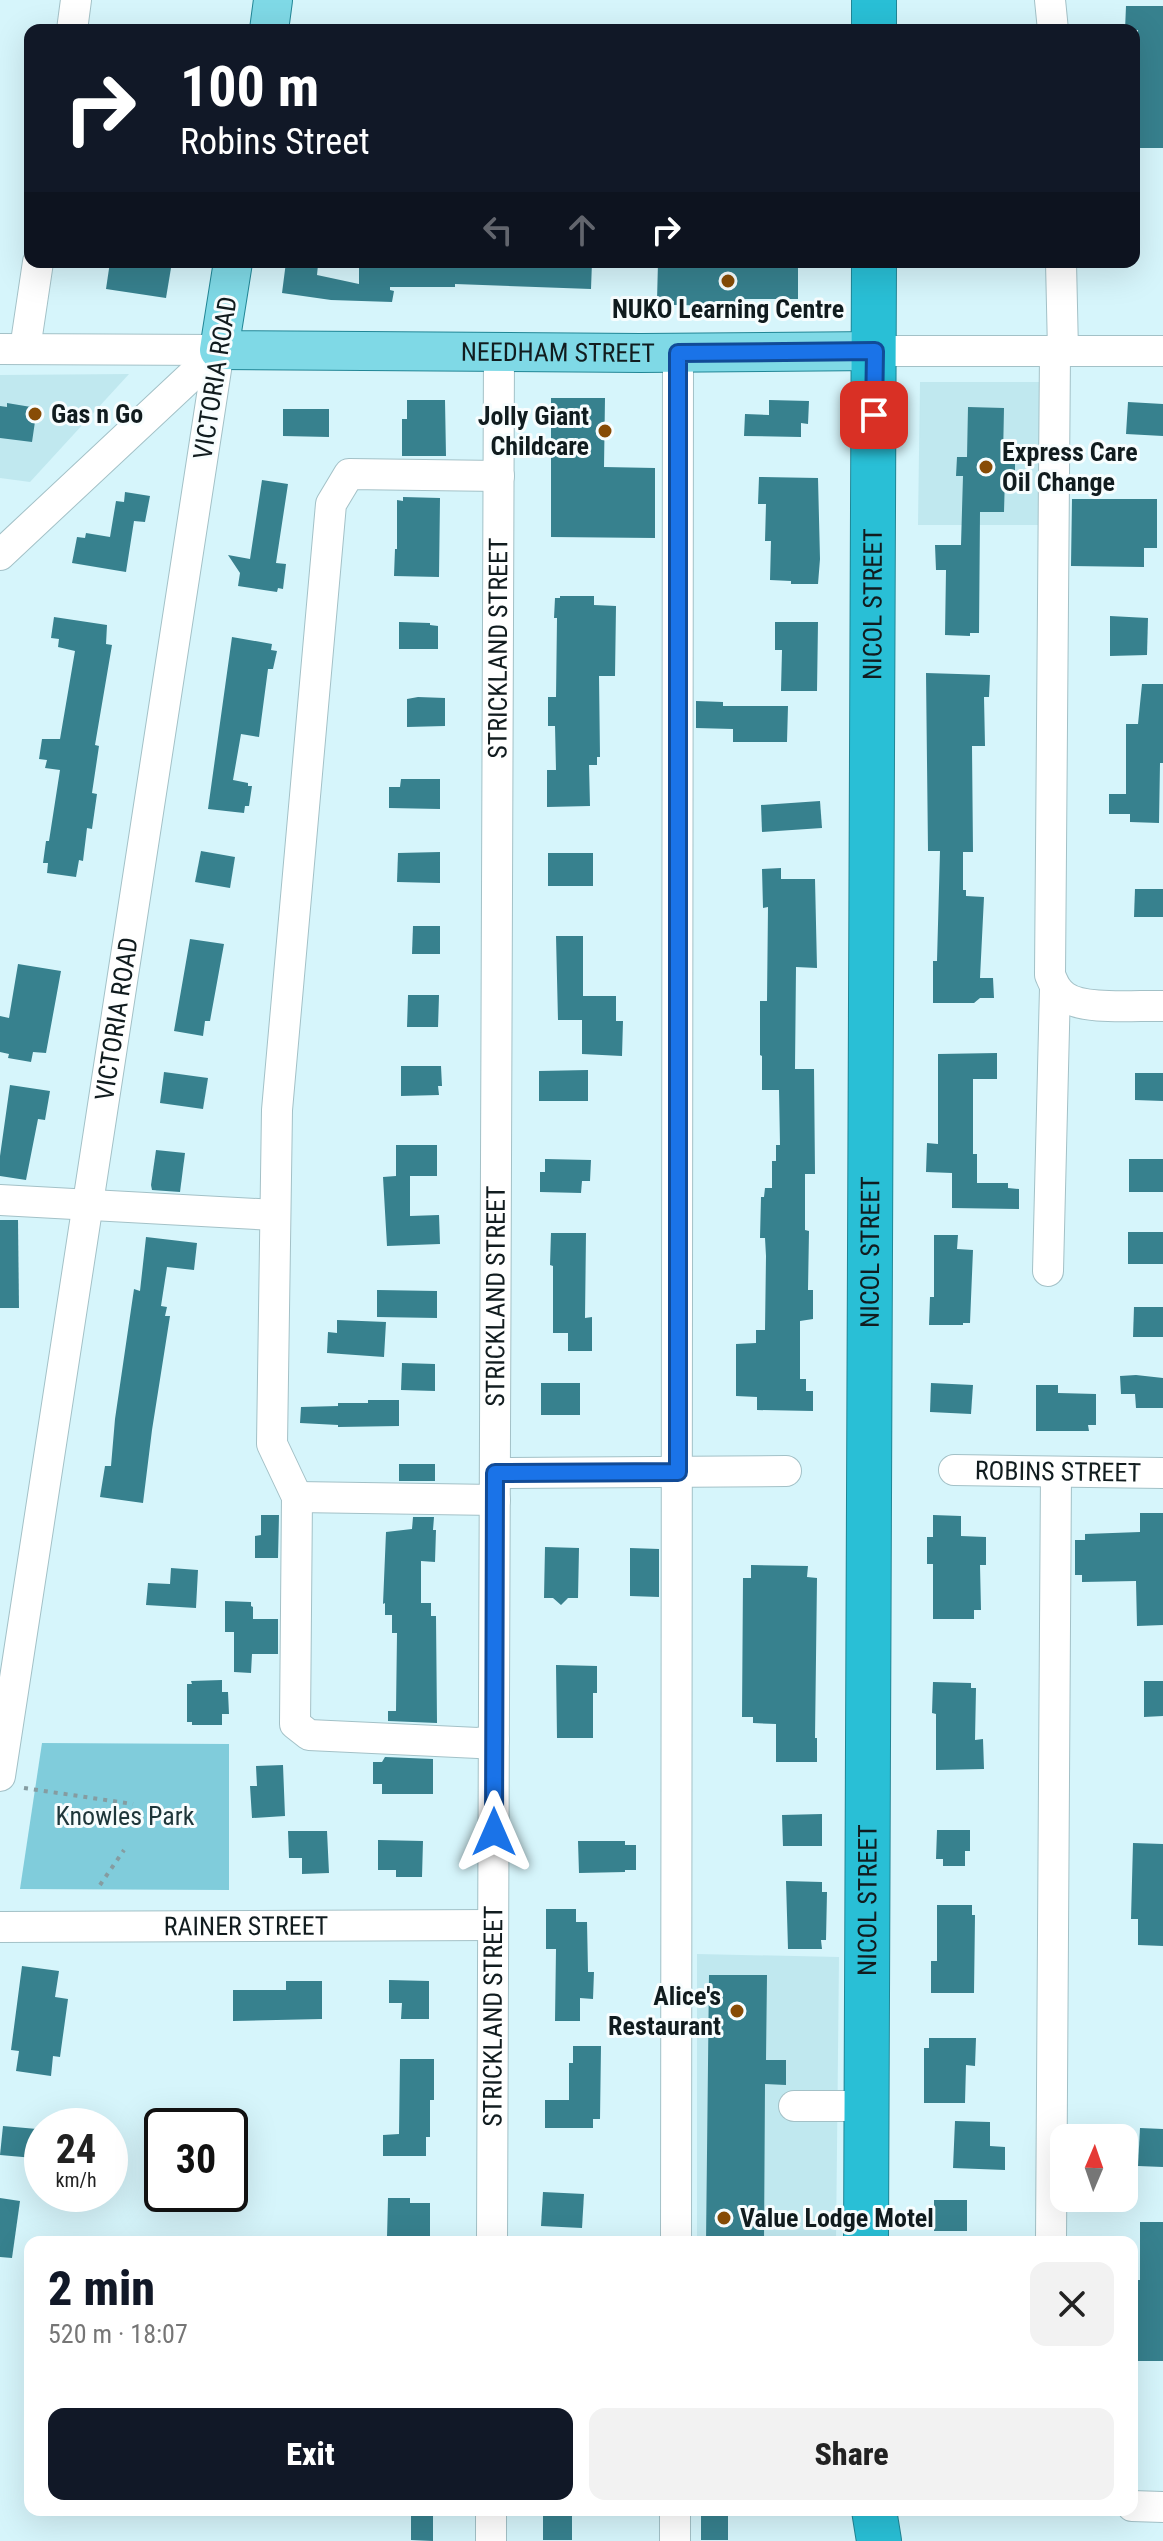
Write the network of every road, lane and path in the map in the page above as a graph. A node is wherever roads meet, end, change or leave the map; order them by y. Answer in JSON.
{"nodes":[{"id":1,"x":76,"y":0,"type":"edge"},
{"id":2,"x":273,"y":0,"type":"edge"},
{"id":3,"x":874,"y":0,"type":"edge"},
{"id":4,"x":1050,"y":0,"type":"edge"},
{"id":5,"x":73,"y":24,"type":"edge"},
{"id":6,"x":270,"y":24,"type":"edge"},
{"id":7,"x":874,"y":24,"type":"edge"},
{"id":8,"x":1052,"y":24,"type":"edge"},
{"id":9,"x":36,"y":268,"type":"edge"},
{"id":10,"x":232,"y":268,"type":"edge"},
{"id":11,"x":874,"y":268,"type":"edge"},
{"id":12,"x":1061,"y":268,"type":"edge"},
{"id":13,"x":12,"y":349,"type":"edge"},
{"id":14,"x":219,"y":350,"type":"junction"},
{"id":15,"x":499,"y":351,"type":"junction"},
{"id":16,"x":875,"y":351,"type":"junction"},
{"id":17,"x":1163,"y":351,"type":"edge"},
{"id":18,"x":1059,"y":352,"type":"junction"},
{"id":19,"x":678,"y":353,"type":"junction"},
{"id":20,"x":499,"y":476,"type":"junction"},
{"id":21,"x":0,"y":555,"type":"edge"},
{"id":22,"x":1055,"y":988,"type":"junction"},
{"id":23,"x":1163,"y":1006,"type":"edge"},
{"id":24,"x":0,"y":1200,"type":"edge"},
{"id":25,"x":88,"y":1203,"type":"junction"},
{"id":26,"x":275,"y":1215,"type":"junction"},
{"id":27,"x":1048,"y":1271,"type":"dead end"},
{"id":28,"x":954,"y":1470,"type":"dead end"},
{"id":29,"x":786,"y":1471,"type":"dead end"},
{"id":30,"x":678,"y":1472,"type":"junction"},
{"id":31,"x":1056,"y":1472,"type":"junction"},
{"id":32,"x":1163,"y":1473,"type":"edge"},
{"id":33,"x":495,"y":1487,"type":"junction"},
{"id":34,"x":297,"y":1497,"type":"junction"},
{"id":35,"x":494,"y":1740,"type":"junction"},
{"id":36,"x":7,"y":1781,"type":"edge"},
{"id":37,"x":133,"y":1804,"type":"dead end"},
{"id":38,"x":124,"y":1850,"type":"dead end"},
{"id":39,"x":100,"y":1885,"type":"dead end"},
{"id":40,"x":493,"y":1925,"type":"junction"},
{"id":41,"x":0,"y":1927,"type":"edge"},
{"id":42,"x":794,"y":2106,"type":"dead end"},
{"id":43,"x":867,"y":2106,"type":"junction"},
{"id":44,"x":492,"y":2236,"type":"edge"},
{"id":45,"x":676,"y":2236,"type":"edge"},
{"id":46,"x":866,"y":2236,"type":"edge"},
{"id":47,"x":1051,"y":2236,"type":"edge"},
{"id":48,"x":1138,"y":2506,"type":"edge"},
{"id":49,"x":1163,"y":2507,"type":"edge"},
{"id":50,"x":491,"y":2516,"type":"edge"},
{"id":51,"x":675,"y":2516,"type":"edge"},
{"id":52,"x":875,"y":2516,"type":"edge"},
{"id":53,"x":491,"y":2541,"type":"edge"},
{"id":54,"x":675,"y":2541,"type":"edge"},
{"id":55,"x":879,"y":2541,"type":"edge"}],
"edges":[{"from":1,"to":5,"type":"street"},
{"from":2,"to":6,"type":"main road"},
{"from":3,"to":7,"type":"highway"},
{"from":4,"to":8,"type":"street"},
{"from":9,"to":13,"type":"street"},
{"from":10,"to":14,"type":"main road","name":"VICTORIA ROAD"},
{"from":11,"to":16,"type":"highway","name":"NICOL STREET"},
{"from":12,"to":18,"type":"street"},
{"from":13,"to":14,"type":"street","name":"NEEDHAM STREET"},
{"from":14,"to":15,"type":"main road","name":"NEEDHAM STREET"},
{"from":14,"to":21,"type":"street"},
{"from":14,"to":25,"type":"street","name":"VICTORIA ROAD"},
{"from":15,"to":19,"type":"main road","name":"NEEDHAM STREET"},
{"from":15,"to":20,"type":"street","name":"STRICKLAND STREET"},
{"from":16,"to":18,"type":"street","name":"NEEDHAM STREET"},
{"from":16,"to":19,"type":"main road","name":"NEEDHAM STREET"},
{"from":16,"to":43,"type":"highway","name":"NICOL STREET"},
{"from":17,"to":18,"type":"street","name":"NEEDHAM STREET"},
{"from":18,"to":22,"type":"street"},
{"from":19,"to":30,"type":"street"},
{"from":20,"to":26,"type":"street"},
{"from":20,"to":33,"type":"street","name":"STRICKLAND STREET"},
{"from":22,"to":23,"type":"street"},
{"from":22,"to":27,"type":"street"},
{"from":24,"to":25,"type":"street"},
{"from":25,"to":26,"type":"street"},
{"from":25,"to":36,"type":"street","name":"VICTORIA ROAD"},
{"from":26,"to":34,"type":"street"},
{"from":28,"to":31,"type":"street","name":"ROBINS STREET"},
{"from":29,"to":30,"type":"street"},
{"from":30,"to":33,"type":"street"},
{"from":30,"to":45,"type":"street"},
{"from":31,"to":32,"type":"street","name":"ROBINS STREET"},
{"from":31,"to":47,"type":"street"},
{"from":33,"to":34,"type":"street"},
{"from":33,"to":35,"type":"street","name":"STRICKLAND STREET"},
{"from":34,"to":35,"type":"street"},
{"from":35,"to":40,"type":"street","name":"STRICKLAND STREET"},
{"from":36,"to":37,"type":"path"},
{"from":38,"to":39,"type":"path"},
{"from":40,"to":41,"type":"street","name":"RAINER STREET"},
{"from":40,"to":44,"type":"street","name":"STRICKLAND STREET"},
{"from":42,"to":43,"type":"street"},
{"from":43,"to":46,"type":"highway","name":"NICOL STREET"},
{"from":48,"to":49,"type":"street"},
{"from":50,"to":53,"type":"street"},
{"from":51,"to":54,"type":"street"},
{"from":52,"to":55,"type":"highway"}]}
